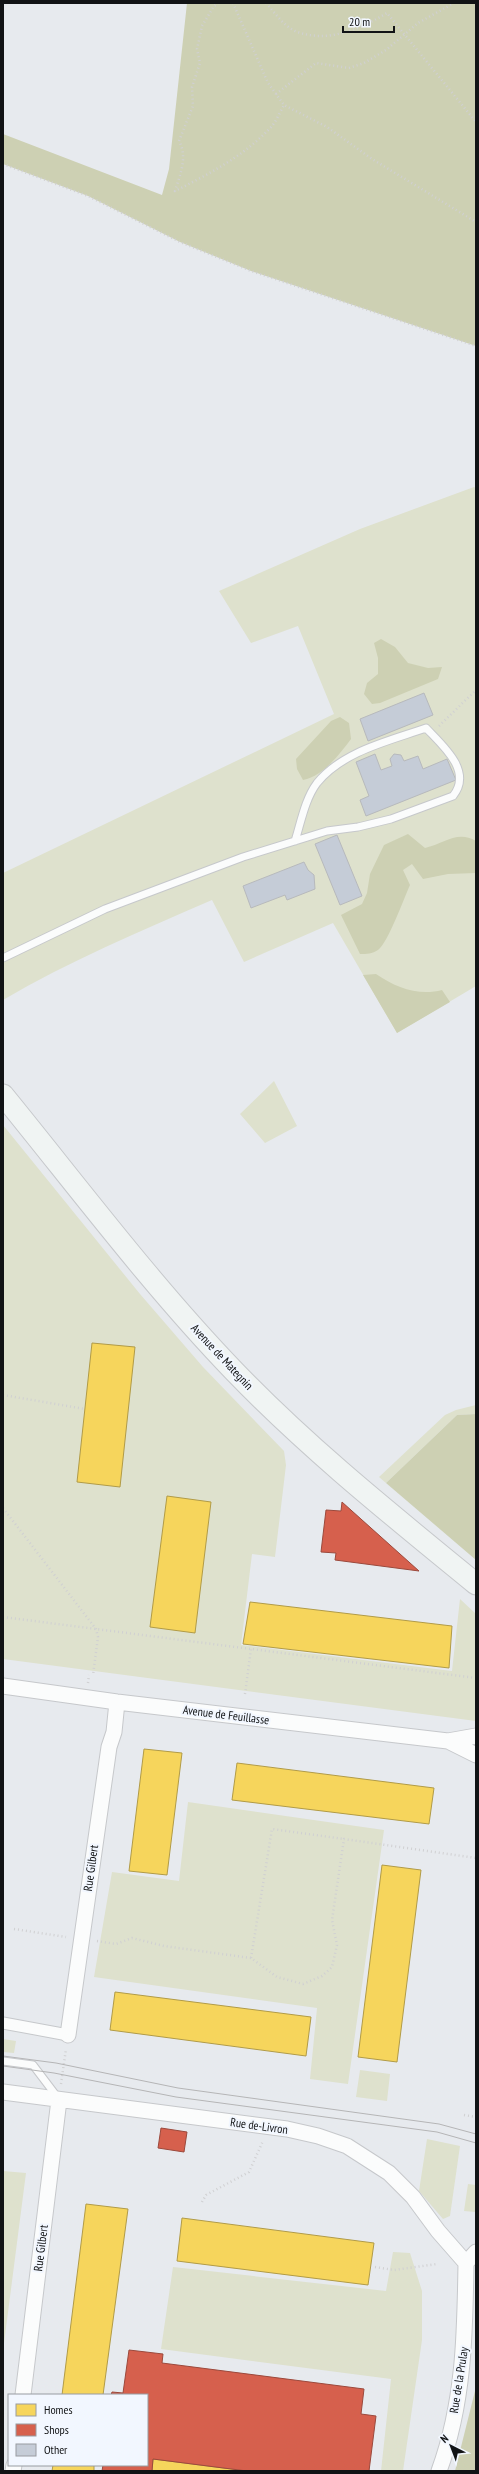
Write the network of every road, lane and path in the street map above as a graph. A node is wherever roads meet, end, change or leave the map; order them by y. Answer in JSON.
{"nodes":[{"id":1,"x":219,"y":3,"type":"edge"},
{"id":2,"x":233,"y":3,"type":"edge"},
{"id":3,"x":266,"y":3,"type":"edge"},
{"id":4,"x":454,"y":3,"type":"edge"},
{"id":5,"x":403,"y":34,"type":"junction"},
{"id":6,"x":276,"y":94,"type":"junction"},
{"id":7,"x":284,"y":105,"type":"junction"},
{"id":8,"x":476,"y":122,"type":"edge"},
{"id":9,"x":3,"y":164,"type":"edge"},
{"id":10,"x":476,"y":222,"type":"edge"},
{"id":11,"x":476,"y":346,"type":"edge"},
{"id":12,"x":476,"y":690,"type":"edge"},
{"id":13,"x":431,"y":734,"type":"junction"},
{"id":14,"x":296,"y":841,"type":"junction"},
{"id":15,"x":3,"y":958,"type":"edge"},
{"id":16,"x":3,"y":1095,"type":"edge"},
{"id":17,"x":3,"y":1395,"type":"edge"},
{"id":18,"x":85,"y":1410,"type":"dead end"},
{"id":19,"x":3,"y":1508,"type":"edge"},
{"id":20,"x":476,"y":1584,"type":"edge"},
{"id":21,"x":3,"y":1617,"type":"edge"},
{"id":22,"x":96,"y":1629,"type":"junction"},
{"id":23,"x":251,"y":1649,"type":"junction"},
{"id":24,"x":93,"y":1676,"type":"dead end"},
{"id":25,"x":476,"y":1678,"type":"edge"},
{"id":26,"x":3,"y":1686,"type":"edge"},
{"id":27,"x":246,"y":1694,"type":"dead end"},
{"id":28,"x":118,"y":1702,"type":"junction"},
{"id":29,"x":476,"y":1736,"type":"edge"},
{"id":30,"x":448,"y":1741,"type":"junction"},
{"id":31,"x":476,"y":1756,"type":"edge"},
{"id":32,"x":344,"y":1839,"type":"junction"},
{"id":33,"x":476,"y":1858,"type":"edge"},
{"id":34,"x":14,"y":1930,"type":"dead end"},
{"id":35,"x":66,"y":1937,"type":"dead end"},
{"id":36,"x":95,"y":1941,"type":"dead end"},
{"id":37,"x":251,"y":1958,"type":"junction"},
{"id":38,"x":3,"y":2023,"type":"edge"},
{"id":39,"x":68,"y":2035,"type":"junction"},
{"id":40,"x":3,"y":2061,"type":"edge"},
{"id":41,"x":3,"y":2092,"type":"edge"},
{"id":42,"x":59,"y":2100,"type":"junction"},
{"id":43,"x":464,"y":2115,"type":"dead end"},
{"id":44,"x":476,"y":2117,"type":"edge"},
{"id":45,"x":264,"y":2138,"type":"dead end"},
{"id":46,"x":202,"y":2202,"type":"dead end"},
{"id":47,"x":476,"y":2252,"type":"edge"},
{"id":48,"x":471,"y":2263,"type":"edge"},
{"id":49,"x":437,"y":2264,"type":"dead end"},
{"id":50,"x":375,"y":2267,"type":"dead end"},
{"id":51,"x":22,"y":2394,"type":"edge"},
{"id":52,"x":439,"y":2471,"type":"edge"}],
"edges":[{"from":1,"to":7,"type":"path"},
{"from":2,"to":6,"type":"path"},
{"from":3,"to":5,"type":"path"},
{"from":4,"to":5,"type":"path"},
{"from":5,"to":6,"type":"path"},
{"from":5,"to":8,"type":"path"},
{"from":6,"to":7,"type":"path"},
{"from":7,"to":10,"type":"path"},
{"from":9,"to":11,"type":"path"},
{"from":12,"to":13,"type":"path"},
{"from":13,"to":14,"type":"lane"},
{"from":13,"to":14,"type":"lane"},
{"from":14,"to":15,"type":"lane"},
{"from":16,"to":20,"type":"main road","name":"Avenue de Mategnin"},
{"from":17,"to":18,"type":"path"},
{"from":19,"to":22,"type":"path"},
{"from":21,"to":22,"type":"path"},
{"from":22,"to":23,"type":"path"},
{"from":22,"to":24,"type":"path"},
{"from":23,"to":25,"type":"path"},
{"from":23,"to":27,"type":"path"},
{"from":26,"to":28,"type":"street","name":"Avenue de Feuillasse"},
{"from":28,"to":30,"type":"street","name":"Avenue de Feuillasse"},
{"from":28,"to":39,"type":"street","name":"Rue Gilbert"},
{"from":29,"to":30,"type":"street","name":"Avenue de Feuillasse"},
{"from":30,"to":31,"type":"street","name":"Avenue de Feuillasse"},
{"from":32,"to":33,"type":"path"},
{"from":32,"to":37,"type":"path"},
{"from":32,"to":37,"type":"path"},
{"from":34,"to":35,"type":"path"},
{"from":36,"to":37,"type":"path"},
{"from":38,"to":39,"type":"street"},
{"from":39,"to":42,"type":"path"},
{"from":40,"to":42,"type":"lane"},
{"from":41,"to":42,"type":"street","name":"Rue de-Livron"},
{"from":42,"to":48,"type":"street","name":"Rue de-Livron"},
{"from":42,"to":51,"type":"street","name":"Rue Gilbert"},
{"from":43,"to":44,"type":"path"},
{"from":45,"to":46,"type":"path"},
{"from":47,"to":48,"type":"street"},
{"from":48,"to":52,"type":"street","name":"Rue de la Prulay"},
{"from":49,"to":50,"type":"path"}]}
